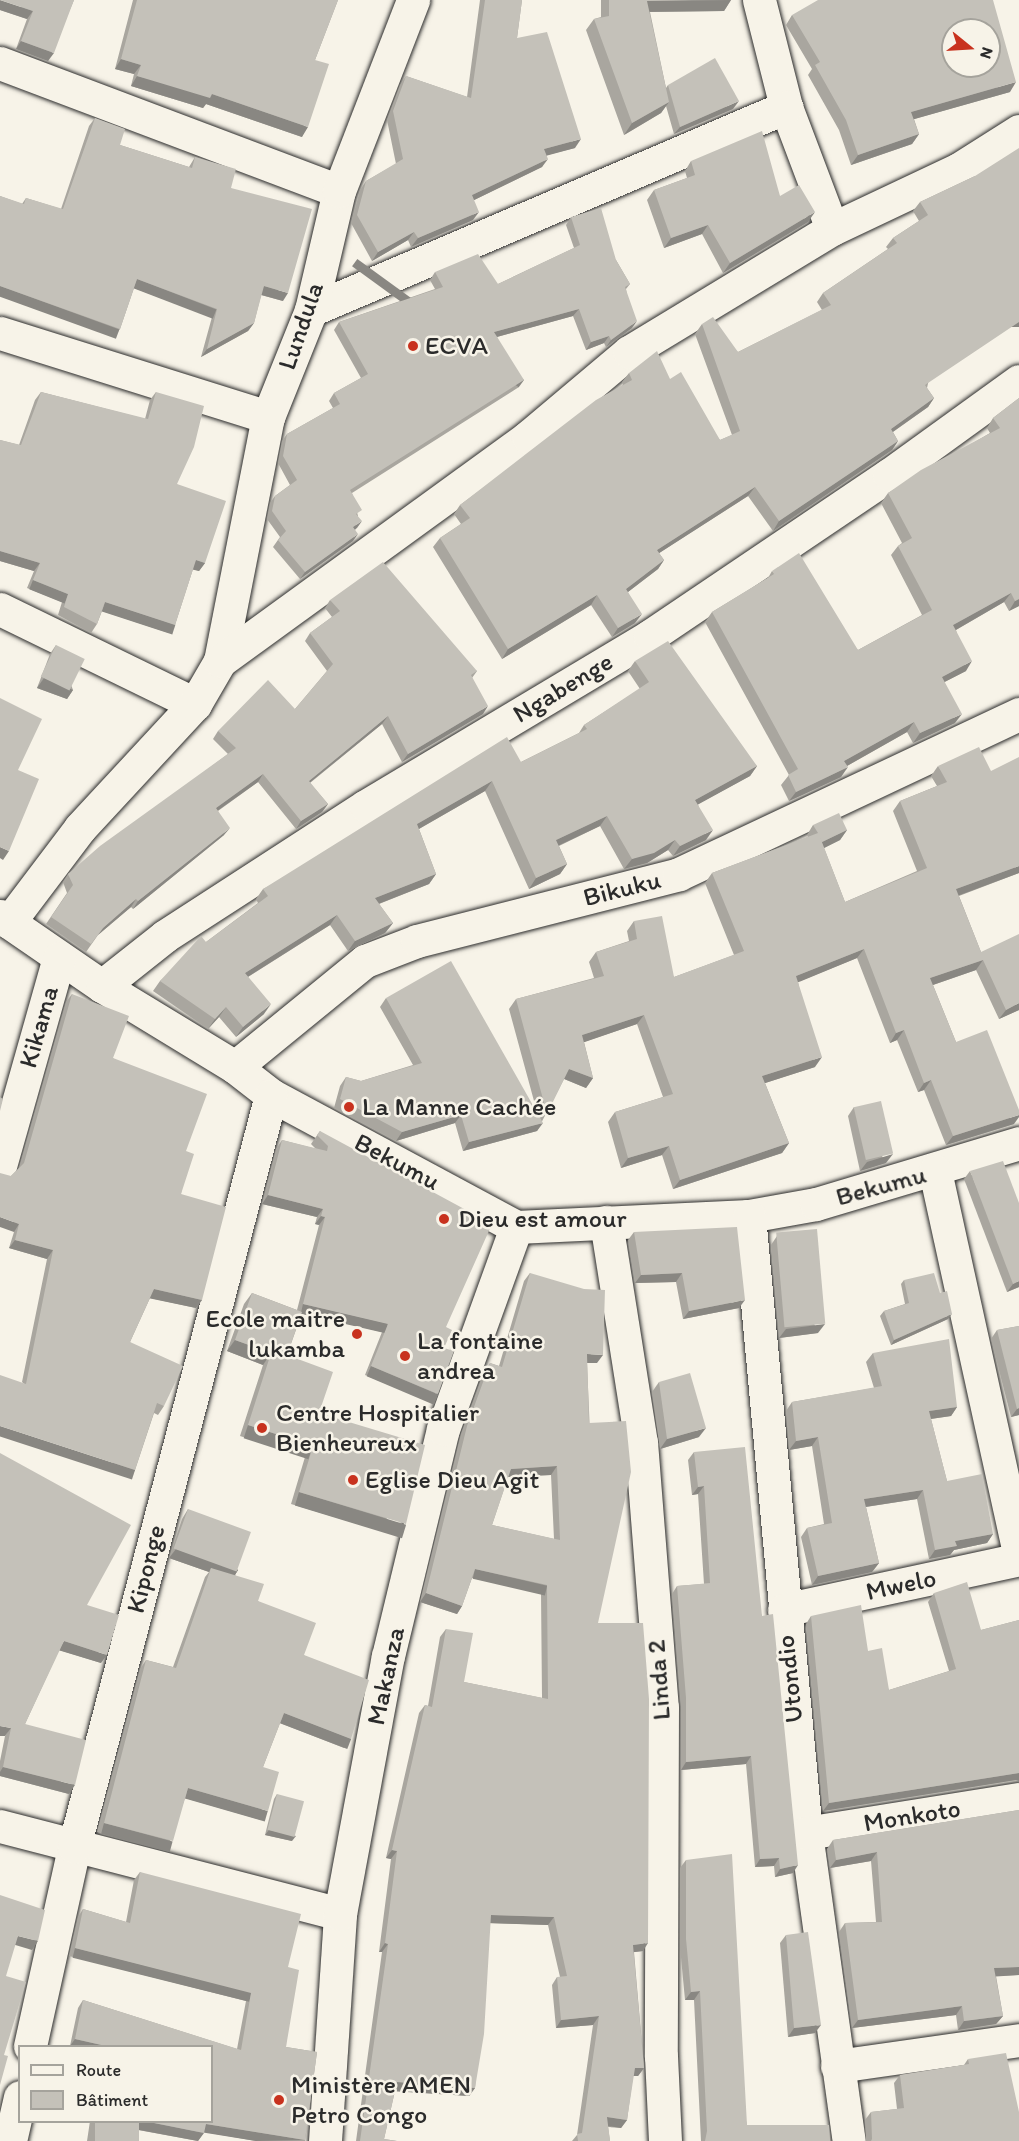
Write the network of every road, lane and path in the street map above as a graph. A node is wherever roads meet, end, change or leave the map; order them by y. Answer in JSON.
{"nodes":[{"id":1,"x":413,"y":0,"type":"edge"},
{"id":2,"x":759,"y":0,"type":"edge"},
{"id":3,"x":0,"y":63,"type":"edge"},
{"id":4,"x":786,"y":107,"type":"junction"},
{"id":5,"x":1019,"y":130,"type":"edge"},
{"id":6,"x":339,"y":191,"type":"junction"},
{"id":7,"x":832,"y":229,"type":"junction"},
{"id":8,"x":311,"y":310,"type":"junction"},
{"id":9,"x":0,"y":333,"type":"edge"},
{"id":10,"x":1019,"y":381,"type":"edge"},
{"id":11,"x":268,"y":417,"type":"junction"},
{"id":12,"x":0,"y":609,"type":"edge"},
{"id":13,"x":220,"y":661,"type":"junction"},
{"id":14,"x":195,"y":704,"type":"junction"},
{"id":15,"x":1013,"y":711,"type":"edge"},
{"id":16,"x":5,"y":919,"type":"edge"},
{"id":17,"x":59,"y":958,"type":"junction"},
{"id":18,"x":102,"y":986,"type":"junction"},
{"id":19,"x":235,"y":1067,"type":"junction"},
{"id":20,"x":271,"y":1095,"type":"junction"},
{"id":21,"x":1019,"y":1143,"type":"edge"},
{"id":22,"x":0,"y":1166,"type":"edge"},
{"id":23,"x":935,"y":1171,"type":"junction"},
{"id":24,"x":749,"y":1216,"type":"junction"},
{"id":25,"x":606,"y":1222,"type":"junction"},
{"id":26,"x":516,"y":1227,"type":"junction"},
{"id":27,"x":1019,"y":1552,"type":"edge"},
{"id":28,"x":1019,"y":1559,"type":"edge"},
{"id":29,"x":784,"y":1610,"type":"junction"},
{"id":30,"x":1019,"y":1798,"type":"edge"},
{"id":31,"x":0,"y":1826,"type":"edge"},
{"id":32,"x":806,"y":1833,"type":"junction"},
{"id":33,"x":74,"y":1847,"type":"junction"},
{"id":34,"x":340,"y":1914,"type":"junction"},
{"id":35,"x":1019,"y":2040,"type":"edge"},
{"id":36,"x":30,"y":2045,"type":"edge"},
{"id":37,"x":837,"y":2066,"type":"junction"},
{"id":38,"x":18,"y":2106,"type":"edge"},
{"id":39,"x":10,"y":2141,"type":"edge"},
{"id":40,"x":325,"y":2141,"type":"edge"},
{"id":41,"x":665,"y":2141,"type":"edge"},
{"id":42,"x":849,"y":2141,"type":"edge"}],
"edges":[{"from":1,"to":6,"type":"street","name":"Lundula"},
{"from":2,"to":4,"type":"street"},
{"from":3,"to":6,"type":"street"},
{"from":4,"to":7,"type":"street"},
{"from":4,"to":8,"type":"street"},
{"from":5,"to":7,"type":"street"},
{"from":6,"to":8,"type":"street","name":"Lundula"},
{"from":7,"to":13,"type":"street"},
{"from":8,"to":11,"type":"street","name":"Lundula"},
{"from":9,"to":11,"type":"street"},
{"from":10,"to":18,"type":"street","name":"Ngabenge"},
{"from":11,"to":13,"type":"street","name":"Lundula"},
{"from":12,"to":14,"type":"street"},
{"from":13,"to":14,"type":"street"},
{"from":14,"to":16,"type":"street"},
{"from":15,"to":19,"type":"street","name":"Bikuku"},
{"from":16,"to":17,"type":"street","name":"Bekumu"},
{"from":17,"to":18,"type":"street","name":"Bekumu"},
{"from":17,"to":22,"type":"street","name":"Kikama"},
{"from":18,"to":19,"type":"street","name":"Bekumu"},
{"from":19,"to":20,"type":"street","name":"Bekumu"},
{"from":20,"to":26,"type":"street","name":"Bekumu"},
{"from":20,"to":33,"type":"street","name":"Kiponge"},
{"from":21,"to":23,"type":"street","name":"Bekumu"},
{"from":23,"to":24,"type":"street","name":"Bekumu"},
{"from":23,"to":27,"type":"street"},
{"from":24,"to":25,"type":"street","name":"Bekumu"},
{"from":24,"to":29,"type":"street","name":"Utondio"},
{"from":25,"to":26,"type":"street","name":"Bekumu"},
{"from":25,"to":41,"type":"street","name":"Linda 2"},
{"from":26,"to":34,"type":"street","name":"Makanza"},
{"from":28,"to":29,"type":"street","name":"Mwelo"},
{"from":29,"to":32,"type":"street","name":"Utondio"},
{"from":30,"to":32,"type":"street","name":"Monkoto"},
{"from":31,"to":33,"type":"street"},
{"from":32,"to":37,"type":"street","name":"Utondio"},
{"from":33,"to":34,"type":"street"},
{"from":33,"to":36,"type":"street","name":"Kiponge"},
{"from":34,"to":40,"type":"street","name":"Makanza"},
{"from":35,"to":37,"type":"street"},
{"from":37,"to":42,"type":"street","name":"Utondio"},
{"from":38,"to":39,"type":"street"}]}
